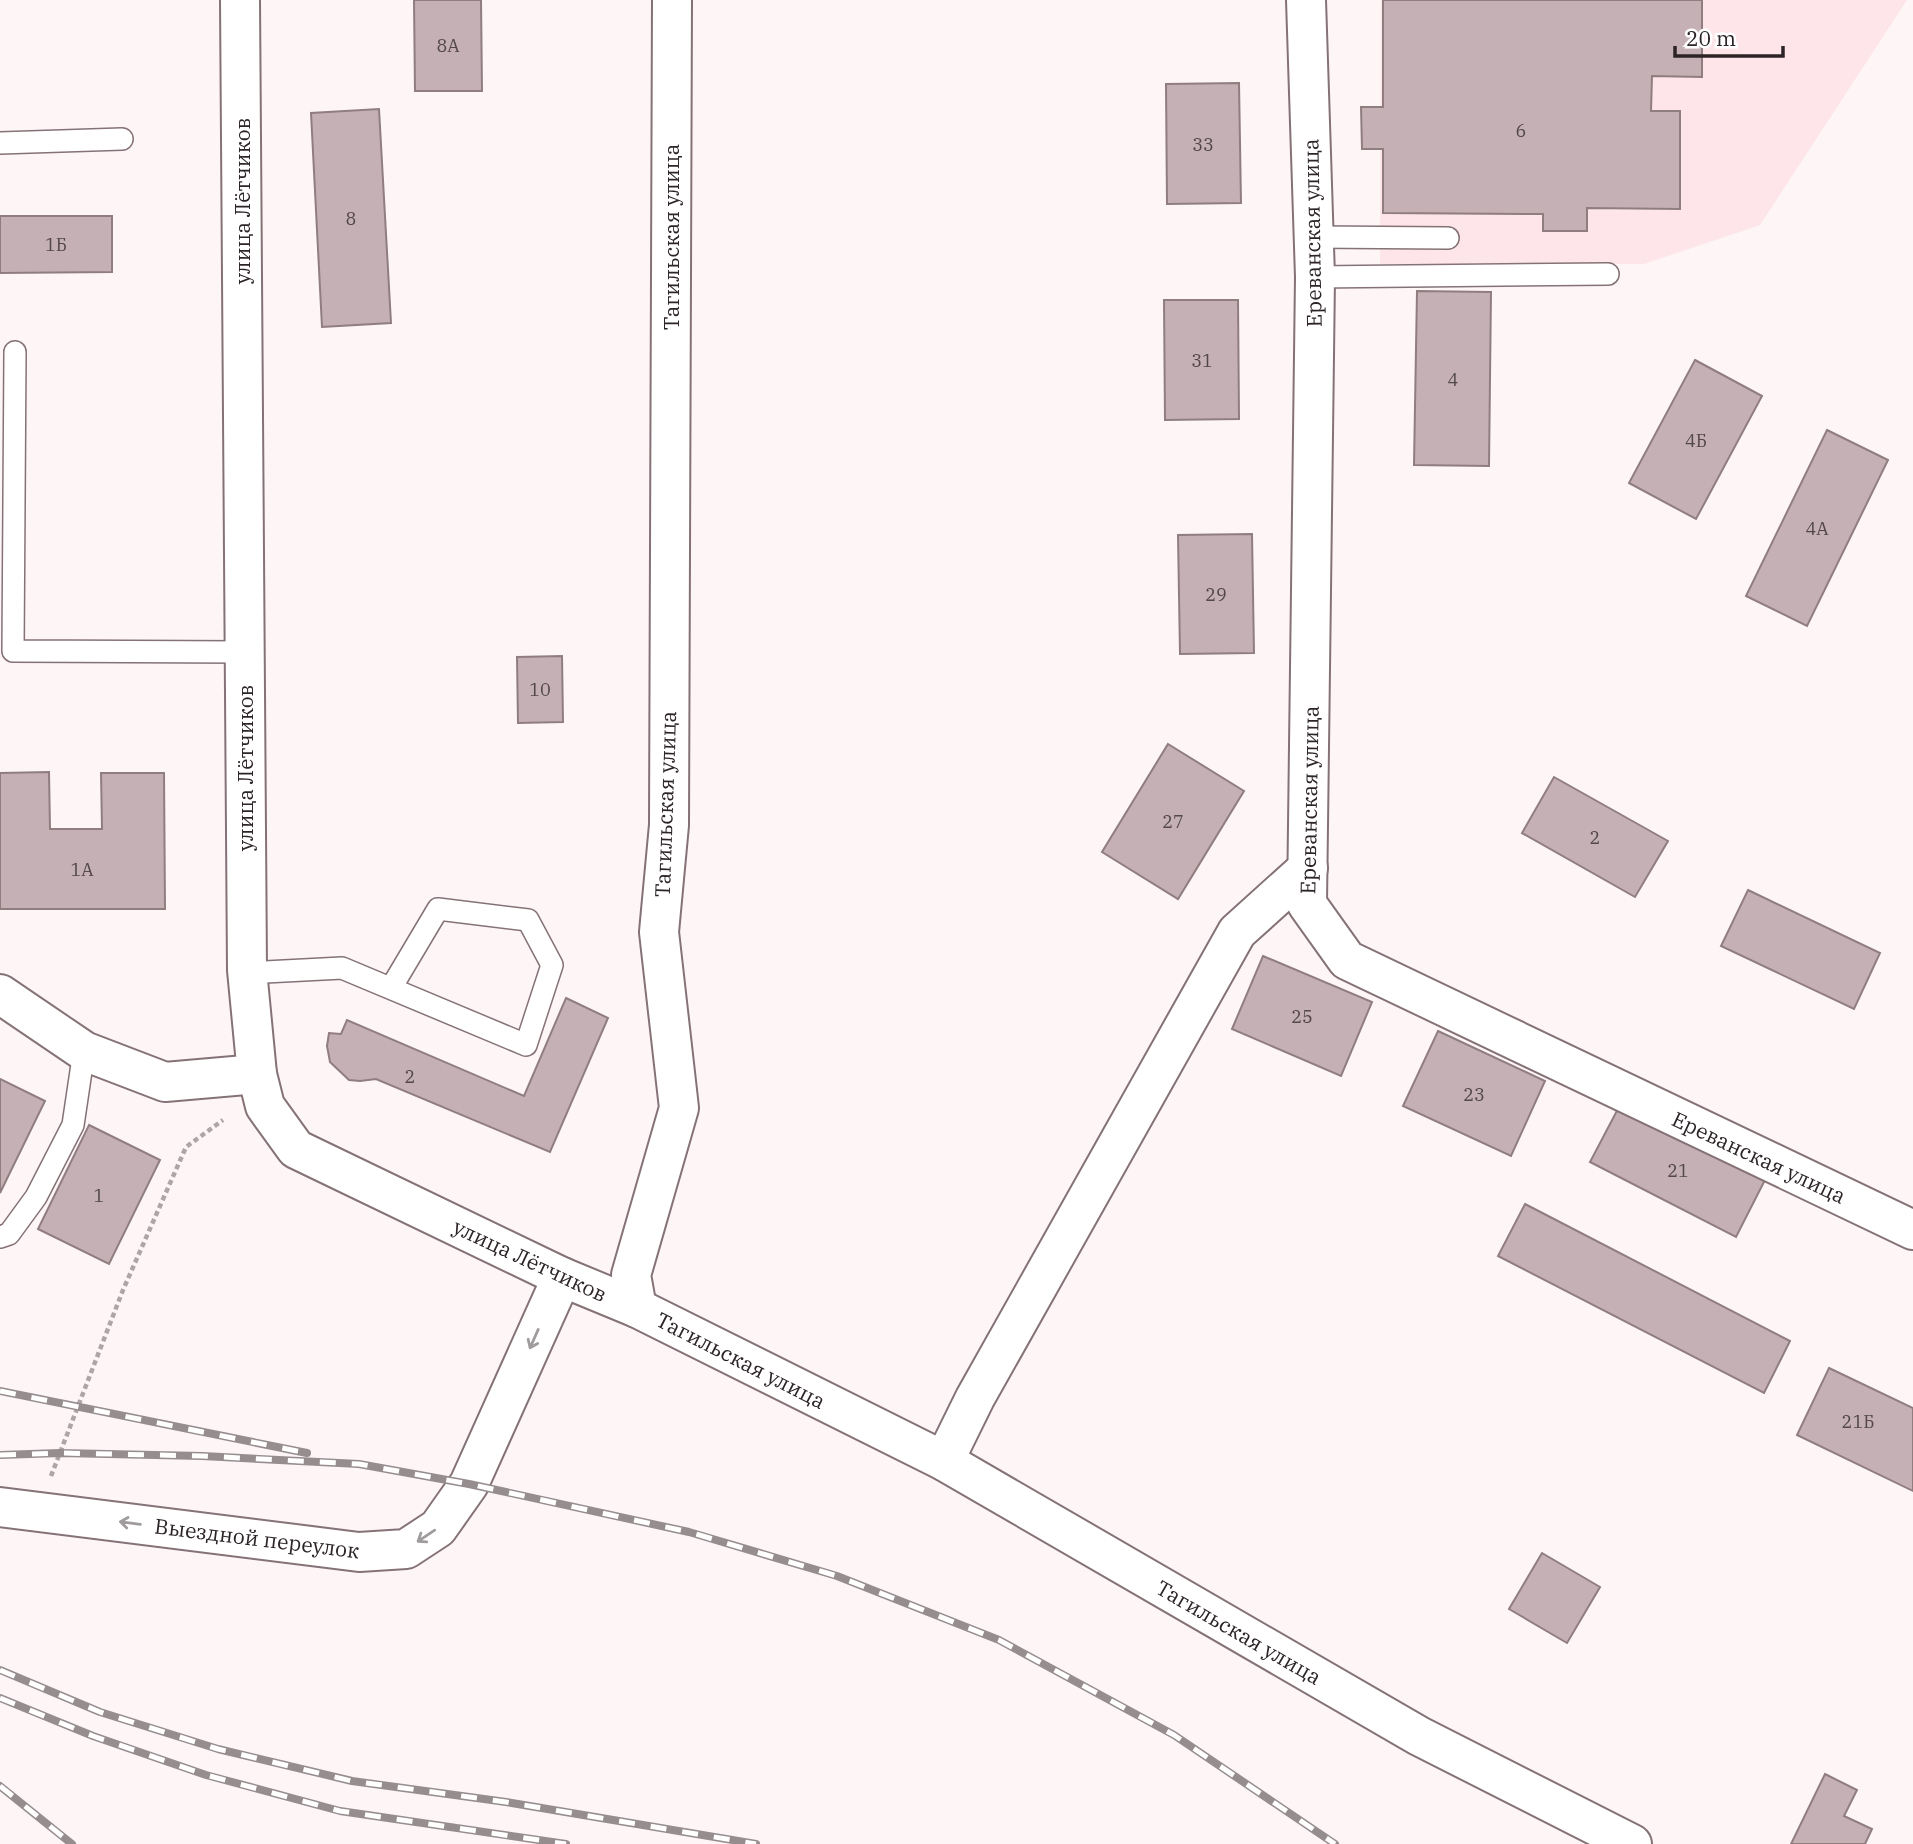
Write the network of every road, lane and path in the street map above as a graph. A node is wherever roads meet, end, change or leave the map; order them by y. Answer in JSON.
{"nodes":[{"id":1,"x":240,"y":0,"type":"edge"},
{"id":2,"x":672,"y":0,"type":"edge"},
{"id":3,"x":1306,"y":0,"type":"edge"},
{"id":4,"x":122,"y":139,"type":"dead end"},
{"id":5,"x":0,"y":143,"type":"edge"},
{"id":6,"x":1314,"y":237,"type":"junction"},
{"id":7,"x":1448,"y":238,"type":"dead end"},
{"id":8,"x":1608,"y":274,"type":"dead end"},
{"id":9,"x":1315,"y":277,"type":"junction"},
{"id":10,"x":15,"y":352,"type":"dead end"},
{"id":11,"x":244,"y":652,"type":"junction"},
{"id":12,"x":1308,"y":868,"type":"junction"},
{"id":13,"x":247,"y":971,"type":"junction"},
{"id":14,"x":391,"y":988,"type":"junction"},
{"id":15,"x":0,"y":994,"type":"edge"},
{"id":16,"x":83,"y":1051,"type":"junction"},
{"id":17,"x":257,"y":1073,"type":"junction"},
{"id":18,"x":223,"y":1120,"type":"dead end"},
{"id":19,"x":1913,"y":1230,"type":"edge"},
{"id":20,"x":0,"y":1237,"type":"edge"},
{"id":21,"x":562,"y":1277,"type":"junction"},
{"id":22,"x":637,"y":1308,"type":"junction"},
{"id":23,"x":944,"y":1461,"type":"junction"},
{"id":24,"x":56,"y":1465,"type":"dead end"},
{"id":25,"x":0,"y":1507,"type":"edge"},
{"id":26,"x":1632,"y":1844,"type":"edge"}],
"edges":[{"from":1,"to":11,"type":"street","name":"улица Лётчиков"},
{"from":2,"to":22,"type":"street","name":"Тагильская улица"},
{"from":3,"to":6,"type":"street","name":"Ереванская улица"},
{"from":4,"to":5,"type":"lane"},
{"from":6,"to":7,"type":"lane"},
{"from":6,"to":9,"type":"street","name":"Ереванская улица"},
{"from":8,"to":9,"type":"lane"},
{"from":9,"to":12,"type":"street","name":"Ереванская улица"},
{"from":10,"to":11,"type":"lane"},
{"from":11,"to":13,"type":"street","name":"улица Лётчиков"},
{"from":12,"to":19,"type":"street","name":"Ереванская улица"},
{"from":12,"to":23,"type":"street"},
{"from":13,"to":14,"type":"lane"},
{"from":13,"to":17,"type":"street","name":"улица Лётчиков"},
{"from":14,"to":14,"type":"lane"},
{"from":15,"to":16,"type":"street"},
{"from":16,"to":17,"type":"street"},
{"from":16,"to":20,"type":"lane"},
{"from":17,"to":21,"type":"street","name":"улица Лётчиков"},
{"from":18,"to":24,"type":"path"},
{"from":21,"to":22,"type":"street","name":"улица Лётчиков"},
{"from":21,"to":25,"type":"street","name":"Выездной переулок","one_way":true},
{"from":22,"to":23,"type":"street","name":"Тагильская улица"},
{"from":23,"to":26,"type":"street","name":"Тагильская улица"}]}
